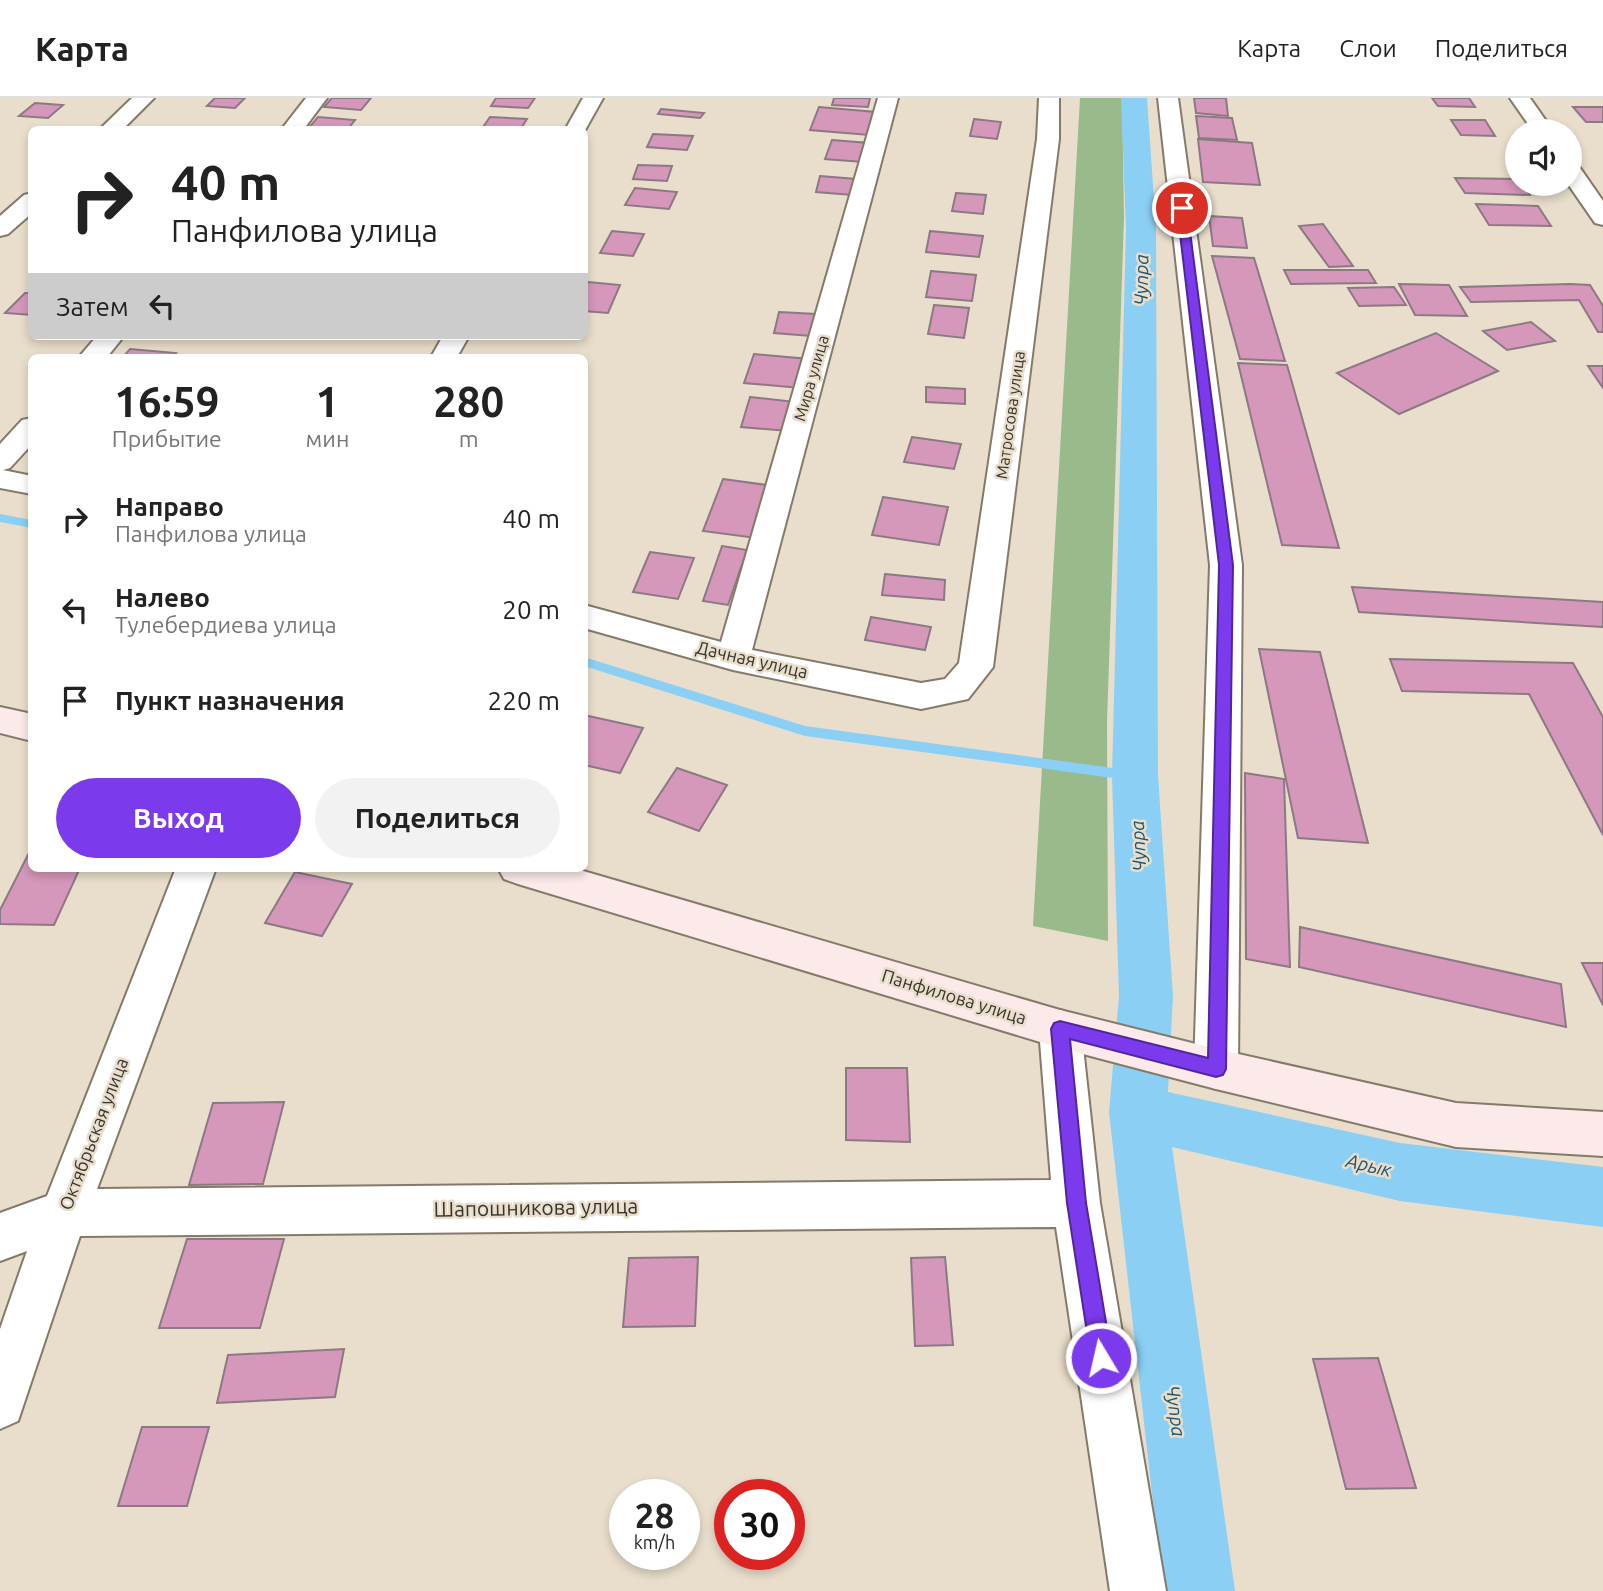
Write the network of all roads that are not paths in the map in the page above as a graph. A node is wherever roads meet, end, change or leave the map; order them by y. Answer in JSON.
{"nodes":[{"id":1,"x":144,"y":98,"type":"edge"},
{"id":2,"x":317,"y":98,"type":"edge"},
{"id":3,"x":593,"y":98,"type":"edge"},
{"id":4,"x":888,"y":98,"type":"edge"},
{"id":5,"x":1049,"y":98,"type":"edge"},
{"id":6,"x":1168,"y":98,"type":"edge"},
{"id":7,"x":1521,"y":98,"type":"edge"},
{"id":8,"x":1535,"y":119,"type":"edge"},
{"id":9,"x":113,"y":126,"type":"edge"},
{"id":10,"x":294,"y":126,"type":"edge"},
{"id":11,"x":577,"y":126,"type":"edge"},
{"id":12,"x":1582,"y":187,"type":"edge"},
{"id":13,"x":28,"y":204,"type":"edge"},
{"id":14,"x":1603,"y":218,"type":"edge"},
{"id":15,"x":0,"y":229,"type":"edge"},
{"id":16,"x":107,"y":340,"type":"edge"},
{"id":17,"x":95,"y":354,"type":"edge"},
{"id":18,"x":28,"y":430,"type":"edge"},
{"id":19,"x":0,"y":462,"type":"edge"},
{"id":20,"x":0,"y":479,"type":"edge"},
{"id":21,"x":28,"y":484,"type":"edge"},
{"id":22,"x":588,"y":617,"type":"edge"},
{"id":23,"x":733,"y":658,"type":"junction"},
{"id":24,"x":921,"y":696,"type":"joint"},
{"id":25,"x":0,"y":720,"type":"edge"},
{"id":26,"x":28,"y":727,"type":"edge"},
{"id":27,"x":194,"y":872,"type":"edge"},
{"id":28,"x":531,"y":872,"type":"edge"},
{"id":29,"x":1060,"y":1029,"type":"junction"},
{"id":30,"x":1216,"y":1069,"type":"junction"},
{"id":31,"x":1603,"y":1134,"type":"edge"},
{"id":32,"x":1076,"y":1203,"type":"junction"},
{"id":33,"x":64,"y":1213,"type":"junction"},
{"id":34,"x":0,"y":1237,"type":"edge"},
{"id":35,"x":0,"y":1403,"type":"edge"},
{"id":36,"x":1138,"y":1591,"type":"edge"}],
"edges":[{"from":1,"to":9,"type":"street"},
{"from":2,"to":10,"type":"street"},
{"from":3,"to":11,"type":"street"},
{"from":4,"to":23,"type":"street","name":"Мира улица"},
{"from":5,"to":24,"type":"street","name":"Матросова улица"},
{"from":6,"to":30,"type":"street"},
{"from":7,"to":8,"type":"street"},
{"from":12,"to":14,"type":"street"},
{"from":13,"to":15,"type":"street"},
{"from":16,"to":17,"type":"street"},
{"from":18,"to":19,"type":"street"},
{"from":20,"to":21,"type":"street"},
{"from":22,"to":23,"type":"street","name":"Дачная улица"},
{"from":23,"to":24,"type":"street","name":"Дачная улица"},
{"from":25,"to":26,"type":"street"},
{"from":27,"to":33,"type":"street","name":"Октябрьская улица"},
{"from":28,"to":29,"type":"street","name":"Панфилова улица"},
{"from":29,"to":30,"type":"street","name":"Панфилова улица"},
{"from":29,"to":32,"type":"street"},
{"from":30,"to":31,"type":"street","name":"Панфилова улица"},
{"from":32,"to":33,"type":"street","name":"Шапошникова улица"},
{"from":32,"to":36,"type":"street"},
{"from":33,"to":34,"type":"street","name":"Шапошникова улица"},
{"from":33,"to":35,"type":"street","name":"Октябрьская улица"}]}
